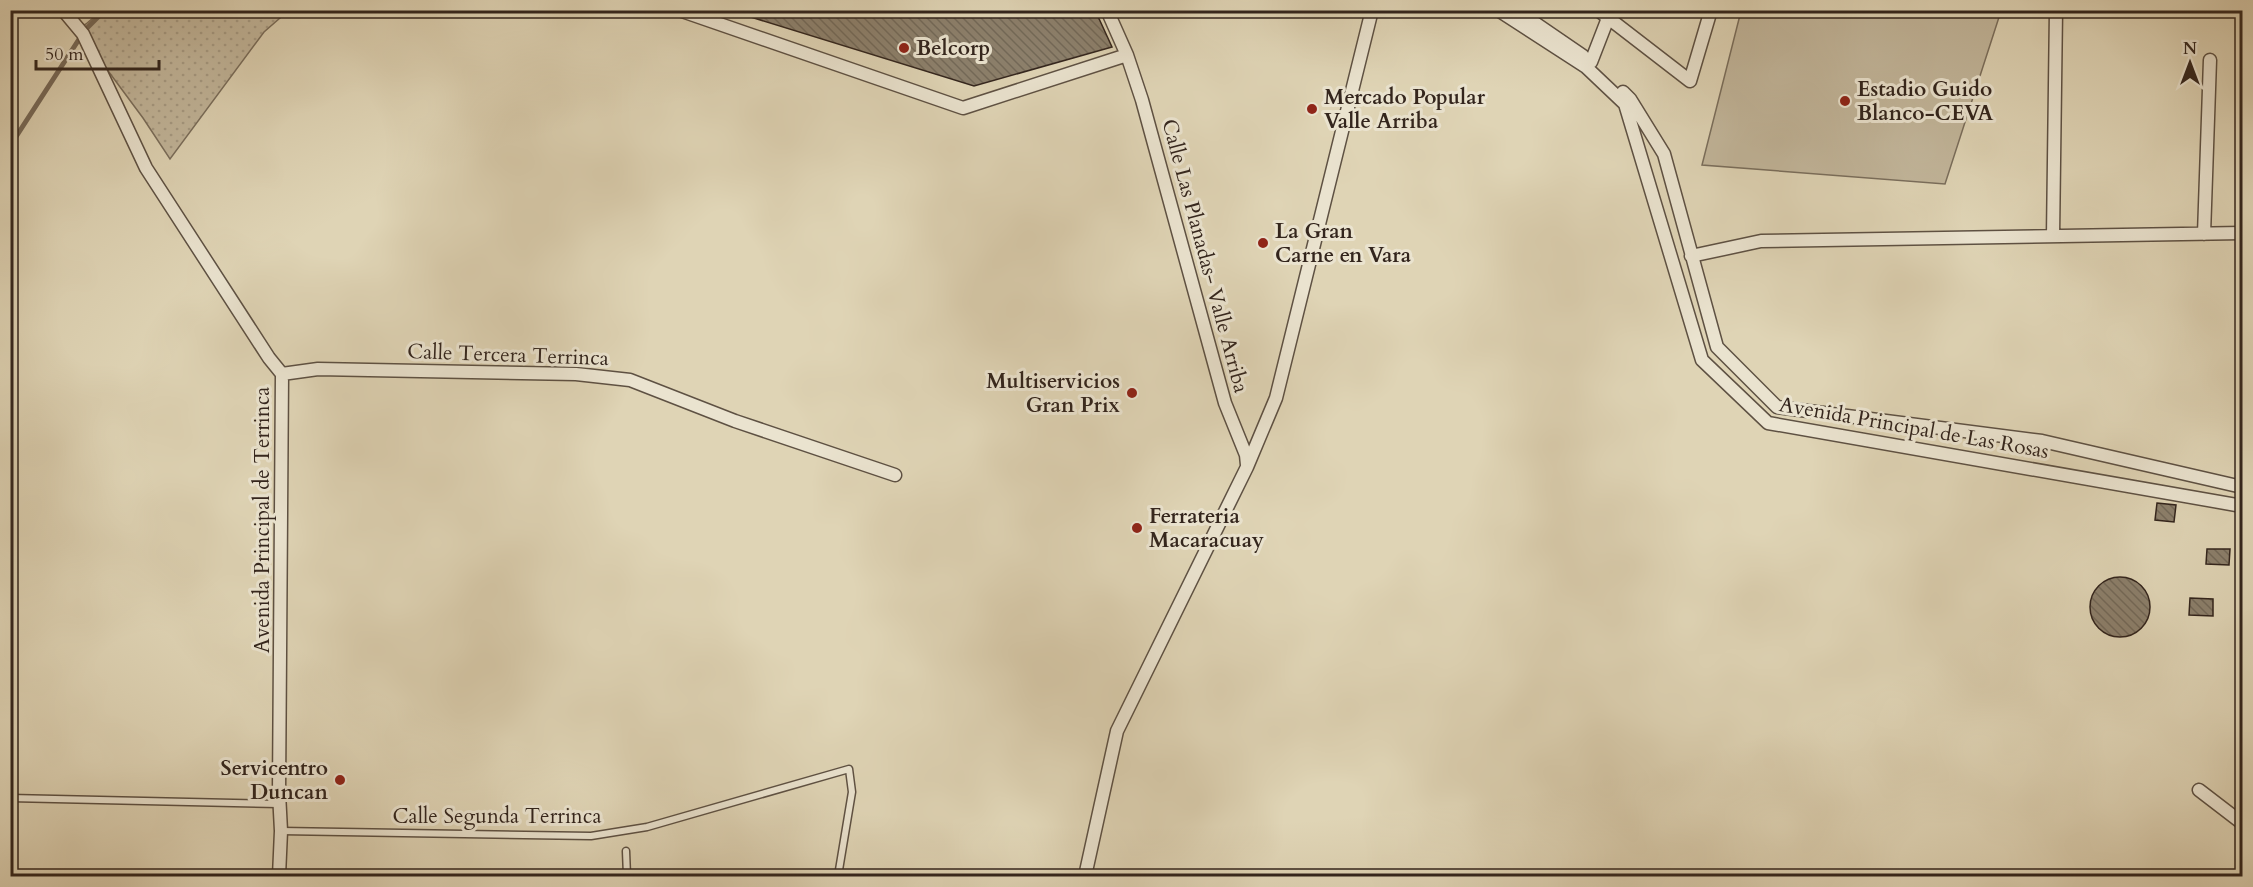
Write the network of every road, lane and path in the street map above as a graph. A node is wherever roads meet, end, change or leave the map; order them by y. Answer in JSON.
{"nodes":[{"id":1,"x":63,"y":10,"type":"edge"},
{"id":2,"x":680,"y":10,"type":"edge"},
{"id":3,"x":1107,"y":10,"type":"edge"},
{"id":4,"x":1372,"y":10,"type":"edge"},
{"id":5,"x":1498,"y":10,"type":"edge"},
{"id":6,"x":1515,"y":10,"type":"edge"},
{"id":7,"x":1598,"y":10,"type":"edge"},
{"id":8,"x":1712,"y":10,"type":"edge"},
{"id":9,"x":2056,"y":10,"type":"edge"},
{"id":10,"x":1610,"y":14,"type":"edge"},
{"id":11,"x":1127,"y":55,"type":"junction"},
{"id":12,"x":2210,"y":60,"type":"dead end"},
{"id":13,"x":1591,"y":62,"type":"junction"},
{"id":14,"x":2242,"y":233,"type":"edge"},
{"id":15,"x":2204,"y":234,"type":"junction"},
{"id":16,"x":2053,"y":236,"type":"junction"},
{"id":17,"x":1690,"y":256,"type":"junction"},
{"id":18,"x":282,"y":374,"type":"junction"},
{"id":19,"x":1247,"y":467,"type":"junction"},
{"id":20,"x":895,"y":475,"type":"dead end"},
{"id":21,"x":2242,"y":487,"type":"edge"},
{"id":22,"x":2242,"y":506,"type":"edge"},
{"id":23,"x":2199,"y":790,"type":"dead end"},
{"id":24,"x":10,"y":798,"type":"edge"},
{"id":25,"x":280,"y":804,"type":"junction"},
{"id":26,"x":2242,"y":823,"type":"edge"},
{"id":27,"x":281,"y":831,"type":"junction"},
{"id":28,"x":626,"y":851,"type":"dead end"},
{"id":29,"x":279,"y":876,"type":"edge"},
{"id":30,"x":627,"y":876,"type":"edge"},
{"id":31,"x":838,"y":876,"type":"edge"},
{"id":32,"x":1086,"y":876,"type":"edge"}],
"edges":[{"from":1,"to":18,"type":"street","name":"Avenida Principal de Terrinca"},
{"from":2,"to":11,"type":"street"},
{"from":3,"to":11,"type":"street","name":"Calle Las Planadas- Valle Arriba"},
{"from":4,"to":19,"type":"street"},
{"from":5,"to":22,"type":"street","name":"Avenida Principal de Las Rosas"},
{"from":6,"to":13,"type":"street"},
{"from":7,"to":10,"type":"street"},
{"from":8,"to":10,"type":"street"},
{"from":9,"to":16,"type":"street"},
{"from":10,"to":13,"type":"street"},
{"from":11,"to":19,"type":"street","name":"Calle Las Planadas- Valle Arriba"},
{"from":12,"to":15,"type":"street"},
{"from":13,"to":17,"type":"street"},
{"from":14,"to":15,"type":"street"},
{"from":15,"to":16,"type":"street"},
{"from":16,"to":17,"type":"street"},
{"from":17,"to":21,"type":"street"},
{"from":18,"to":20,"type":"street","name":"Calle Tercera Terrinca"},
{"from":18,"to":25,"type":"street","name":"Avenida Principal de Terrinca"},
{"from":19,"to":32,"type":"street"},
{"from":23,"to":26,"type":"street"},
{"from":24,"to":25,"type":"lane"},
{"from":25,"to":27,"type":"street","name":"Avenida Principal de Terrinca"},
{"from":27,"to":29,"type":"street","name":"Avenida Principal de Terrinca"},
{"from":27,"to":31,"type":"lane","name":"Calle Segunda Terrinca"},
{"from":28,"to":30,"type":"lane"}]}
